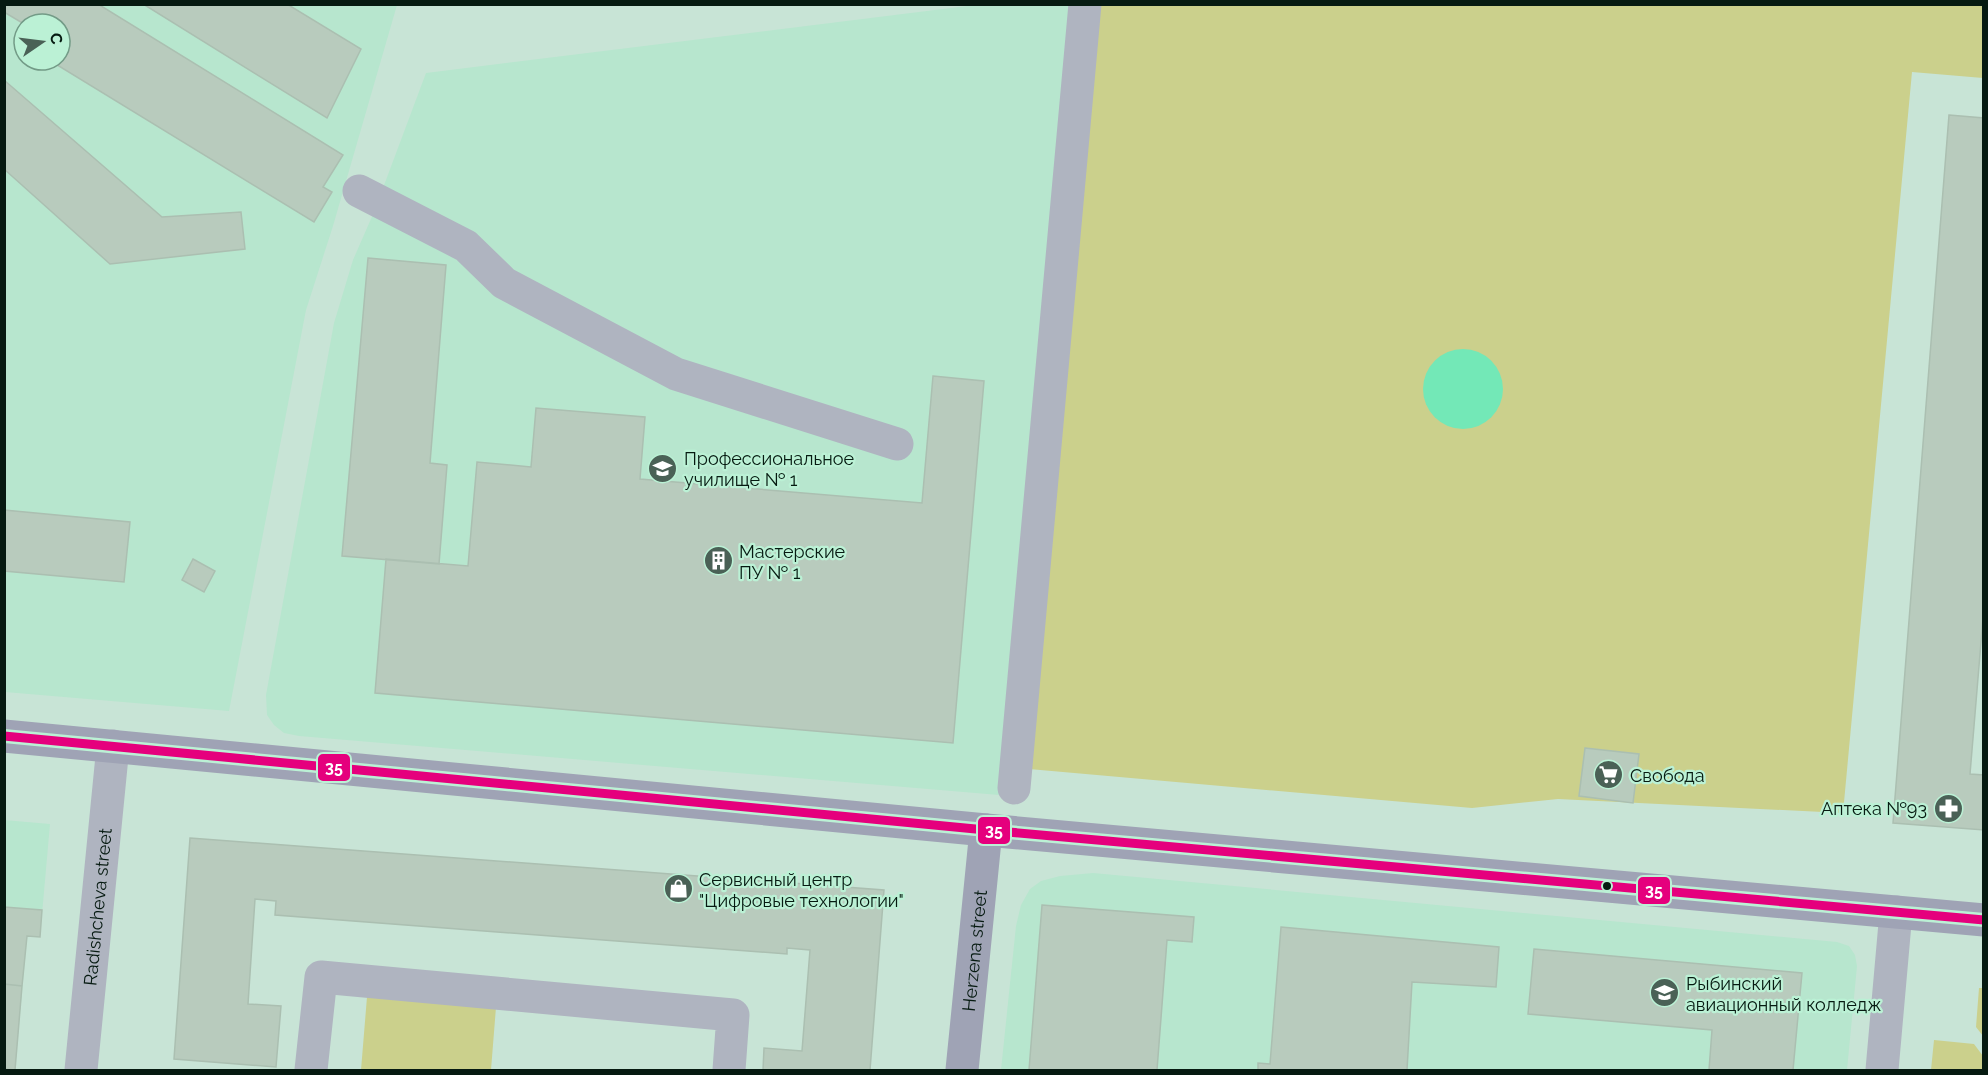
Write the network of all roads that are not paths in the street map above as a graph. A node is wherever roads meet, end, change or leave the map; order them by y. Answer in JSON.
{"nodes":[{"id":1,"x":1085,"y":4,"type":"edge"},
{"id":2,"x":359,"y":191,"type":"dead end"},
{"id":3,"x":897,"y":444,"type":"dead end"},
{"id":4,"x":4,"y":736,"type":"edge"},
{"id":5,"x":113,"y":746,"type":"junction"},
{"id":6,"x":1014,"y":788,"type":"dead end"},
{"id":7,"x":986,"y":830,"type":"junction"},
{"id":8,"x":1896,"y":912,"type":"junction"},
{"id":9,"x":1983,"y":920,"type":"edge"},
{"id":10,"x":81,"y":1071,"type":"edge"},
{"id":11,"x":311,"y":1071,"type":"edge"},
{"id":12,"x":729,"y":1071,"type":"edge"},
{"id":13,"x":962,"y":1071,"type":"edge"},
{"id":14,"x":1882,"y":1071,"type":"edge"}],
"edges":[{"from":1,"to":6,"type":"street"},
{"from":2,"to":3,"type":"street"},
{"from":4,"to":5,"type":"main road"},
{"from":5,"to":7,"type":"main road"},
{"from":5,"to":10,"type":"street","name":"Radishcheva street"},
{"from":7,"to":8,"type":"main road"},
{"from":7,"to":13,"type":"main road","name":"Herzena street"},
{"from":8,"to":9,"type":"main road"},
{"from":8,"to":14,"type":"street"},
{"from":11,"to":12,"type":"street"}]}
